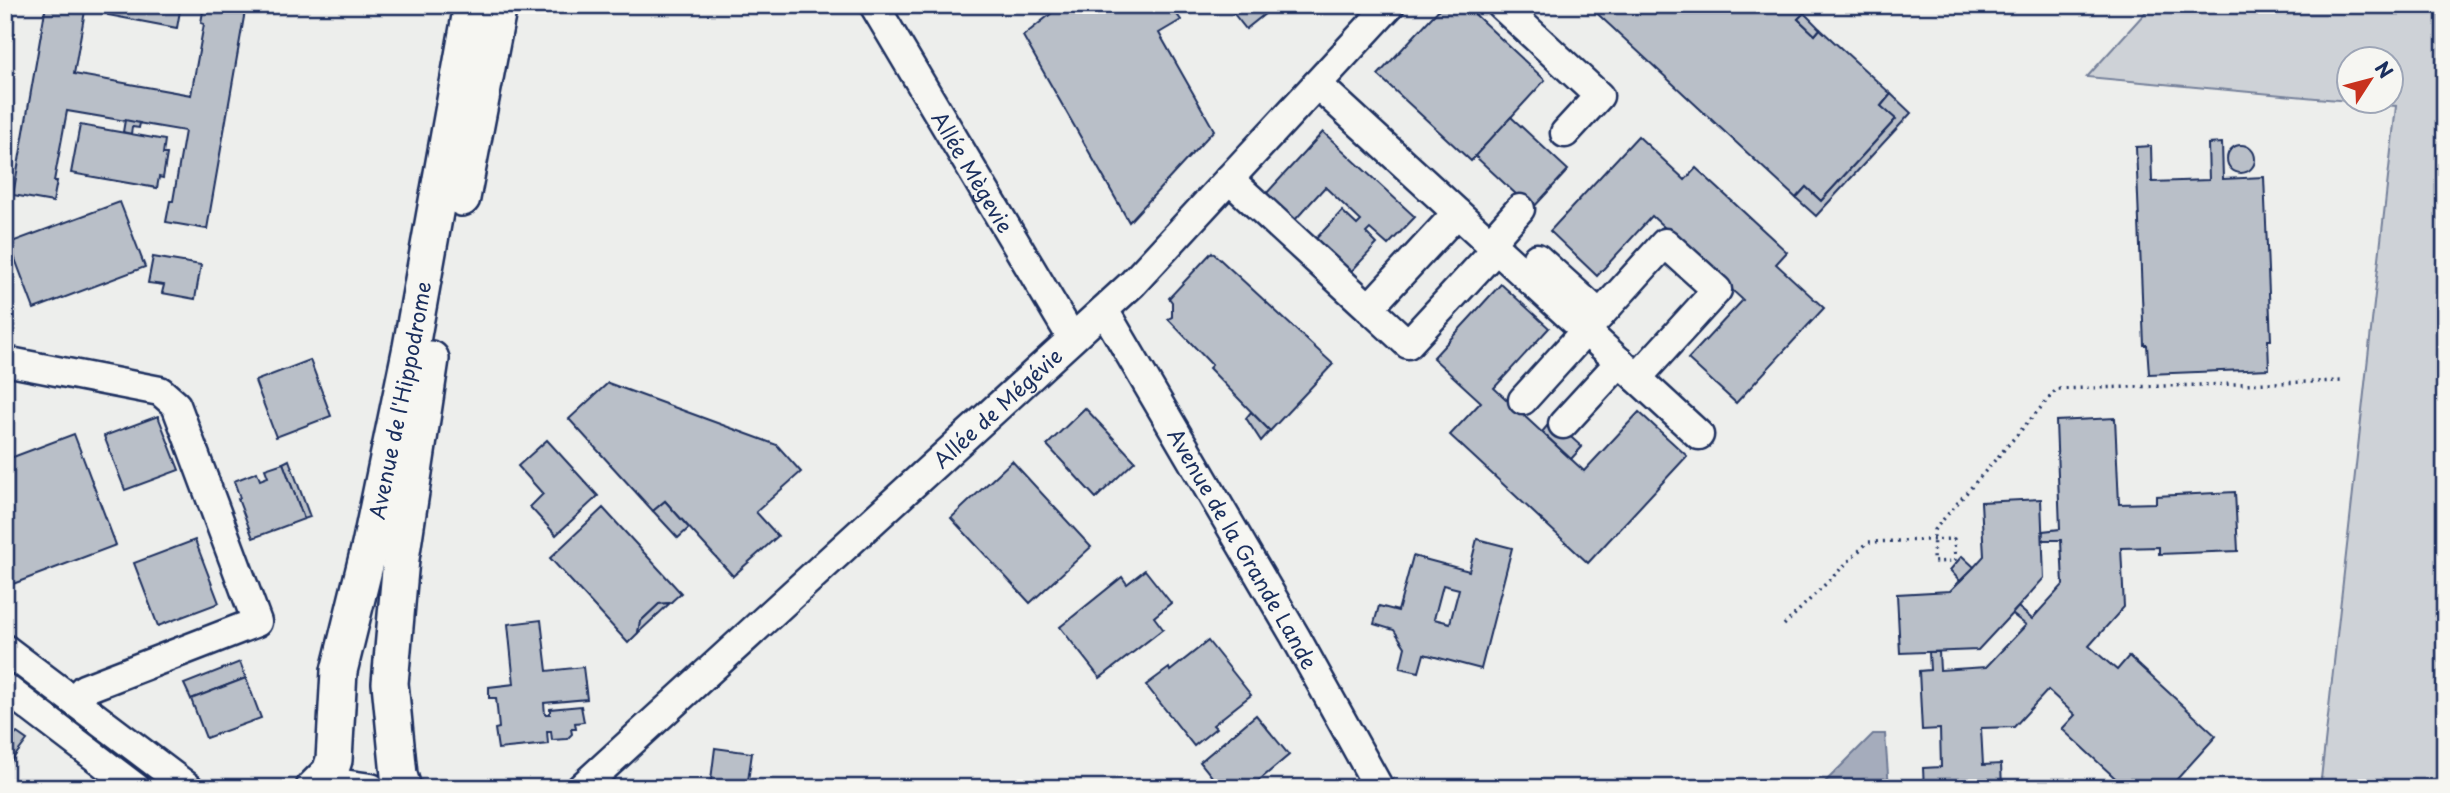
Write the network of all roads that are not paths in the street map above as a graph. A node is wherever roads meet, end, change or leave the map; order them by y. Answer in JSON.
{"nodes":[{"id":1,"x":472,"y":5,"type":"edge"},
{"id":2,"x":499,"y":5,"type":"edge"},
{"id":3,"x":874,"y":5,"type":"edge"},
{"id":4,"x":1390,"y":5,"type":"edge"},
{"id":5,"x":1501,"y":5,"type":"edge"},
{"id":6,"x":1317,"y":84,"type":"junction"},
{"id":7,"x":1565,"y":133,"type":"dead end"},
{"id":8,"x":1229,"y":179,"type":"junction"},
{"id":9,"x":1520,"y":209,"type":"dead end"},
{"id":10,"x":1457,"y":213,"type":"junction"},
{"id":11,"x":1493,"y":246,"type":"junction"},
{"id":12,"x":1537,"y":258,"type":"dead end"},
{"id":13,"x":1369,"y":308,"type":"junction"},
{"id":14,"x":1104,"y":310,"type":"junction"},
{"id":15,"x":1593,"y":323,"type":"junction"},
{"id":16,"x":1072,"y":338,"type":"junction"},
{"id":17,"x":5,"y":361,"type":"edge"},
{"id":18,"x":1629,"y":370,"type":"junction"},
{"id":19,"x":1523,"y":400,"type":"dead end"},
{"id":20,"x":1563,"y":424,"type":"dead end"},
{"id":21,"x":1699,"y":435,"type":"dead end"},
{"id":22,"x":5,"y":649,"type":"edge"},
{"id":23,"x":5,"y":688,"type":"edge"},
{"id":24,"x":74,"y":701,"type":"junction"},
{"id":25,"x":136,"y":788,"type":"edge"},
{"id":26,"x":189,"y":788,"type":"edge"},
{"id":27,"x":314,"y":788,"type":"edge"},
{"id":28,"x":323,"y":788,"type":"edge"},
{"id":29,"x":371,"y":788,"type":"edge"},
{"id":30,"x":403,"y":788,"type":"edge"},
{"id":31,"x":581,"y":788,"type":"edge"},
{"id":32,"x":1380,"y":788,"type":"edge"}],
"edges":[{"from":1,"to":27,"type":"main road","name":"Avenue de l'Hippodrome"},
{"from":2,"to":30,"type":"main road","name":"Avenue de l'Hippodrome"},
{"from":3,"to":16,"type":"street","name":"Allée Mègevie"},
{"from":4,"to":6,"type":"street","name":"Allée de Mégévie"},
{"from":5,"to":7,"type":"street"},
{"from":6,"to":8,"type":"street","name":"Allée de Mégévie"},
{"from":6,"to":10,"type":"street"},
{"from":8,"to":13,"type":"street"},
{"from":8,"to":14,"type":"street","name":"Allée de Mégévie"},
{"from":9,"to":11,"type":"street"},
{"from":10,"to":11,"type":"street"},
{"from":10,"to":13,"type":"street"},
{"from":11,"to":13,"type":"street"},
{"from":11,"to":15,"type":"street"},
{"from":12,"to":15,"type":"street"},
{"from":14,"to":16,"type":"street","name":"Allée de Mégévie"},
{"from":14,"to":32,"type":"street","name":"Avenue de la Grande Lande"},
{"from":15,"to":18,"type":"street"},
{"from":15,"to":18,"type":"street"},
{"from":15,"to":19,"type":"street"},
{"from":16,"to":31,"type":"street","name":"Allée de Mégévie"},
{"from":17,"to":24,"type":"street"},
{"from":18,"to":20,"type":"street"},
{"from":18,"to":21,"type":"street"},
{"from":22,"to":24,"type":"street"},
{"from":23,"to":25,"type":"street"},
{"from":24,"to":26,"type":"street"},
{"from":28,"to":29,"type":"street"}]}
